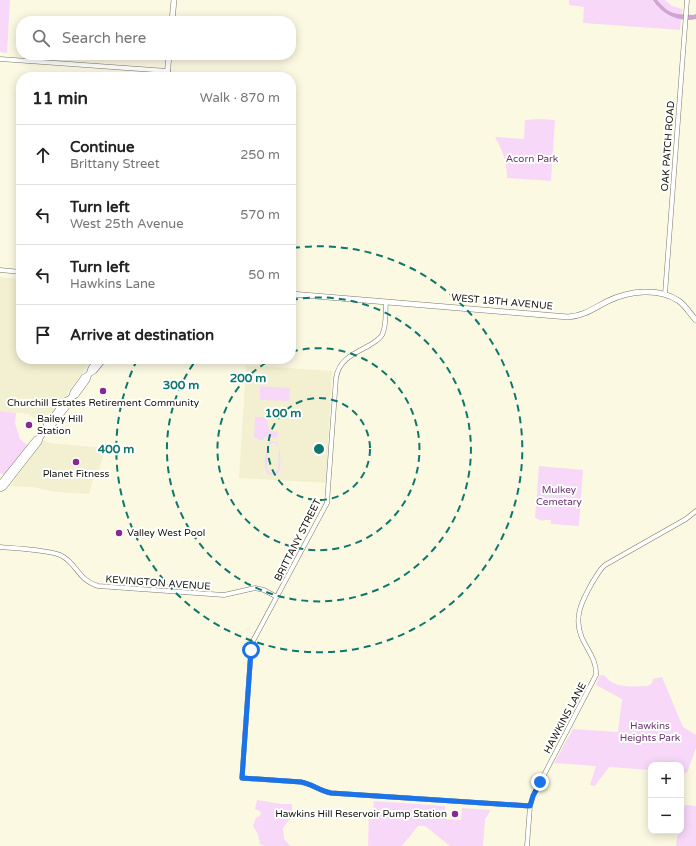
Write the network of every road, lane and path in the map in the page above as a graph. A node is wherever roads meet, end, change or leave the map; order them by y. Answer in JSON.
{"nodes":[{"id":1,"x":174,"y":0,"type":"edge"},
{"id":2,"x":688,"y":0,"type":"edge"},
{"id":3,"x":172,"y":16,"type":"edge"},
{"id":4,"x":0,"y":59,"type":"edge"},
{"id":5,"x":169,"y":60,"type":"edge"},
{"id":6,"x":146,"y":72,"type":"edge"},
{"id":7,"x":168,"y":72,"type":"edge"},
{"id":8,"x":0,"y":270,"type":"edge"},
{"id":9,"x":16,"y":272,"type":"edge"},
{"id":10,"x":296,"y":294,"type":"edge"},
{"id":11,"x":665,"y":294,"type":"junction"},
{"id":12,"x":386,"y":302,"type":"junction"},
{"id":13,"x":696,"y":320,"type":"edge"},
{"id":14,"x":94,"y":364,"type":"edge"},
{"id":15,"x":100,"y":364,"type":"edge"},
{"id":16,"x":90,"y":374,"type":"junction"},
{"id":17,"x":40,"y":438,"type":"junction"},
{"id":18,"x":19,"y":460,"type":"junction"},
{"id":19,"x":20,"y":466,"type":"junction"},
{"id":20,"x":0,"y":484,"type":"edge"},
{"id":21,"x":0,"y":489,"type":"edge"},
{"id":22,"x":696,"y":512,"type":"edge"},
{"id":23,"x":0,"y":547,"type":"edge"},
{"id":24,"x":277,"y":596,"type":"junction"},
{"id":25,"x":530,"y":806,"type":"junction"},
{"id":26,"x":527,"y":846,"type":"edge"}],
"edges":[{"from":1,"to":3,"type":"main road"},
{"from":2,"to":11,"type":"street","name":"OAK PATCH ROAD"},
{"from":4,"to":6,"type":"street"},
{"from":5,"to":7,"type":"main road"},
{"from":8,"to":9,"type":"street"},
{"from":10,"to":12,"type":"main road","name":"WEST 18TH AVENUE"},
{"from":11,"to":12,"type":"main road","name":"WEST 18TH AVENUE"},
{"from":11,"to":13,"type":"main road","name":"WEST 18TH AVENUE"},
{"from":12,"to":24,"type":"street","name":"BRITTANY STREET"},
{"from":14,"to":16,"type":"main road"},
{"from":15,"to":16,"type":"main road"},
{"from":16,"to":17,"type":"main road"},
{"from":17,"to":18,"type":"main road"},
{"from":17,"to":19,"type":"main road"},
{"from":18,"to":19,"type":"main road"},
{"from":18,"to":20,"type":"main road"},
{"from":19,"to":21,"type":"main road"},
{"from":22,"to":25,"type":"street","name":"HAWKINS LANE"},
{"from":23,"to":24,"type":"street","name":"KEVINGTON AVENUE"},
{"from":24,"to":25,"type":"street","name":"BRITTANY STREET"},
{"from":25,"to":26,"type":"street","name":"HAWKINS LANE"}]}
